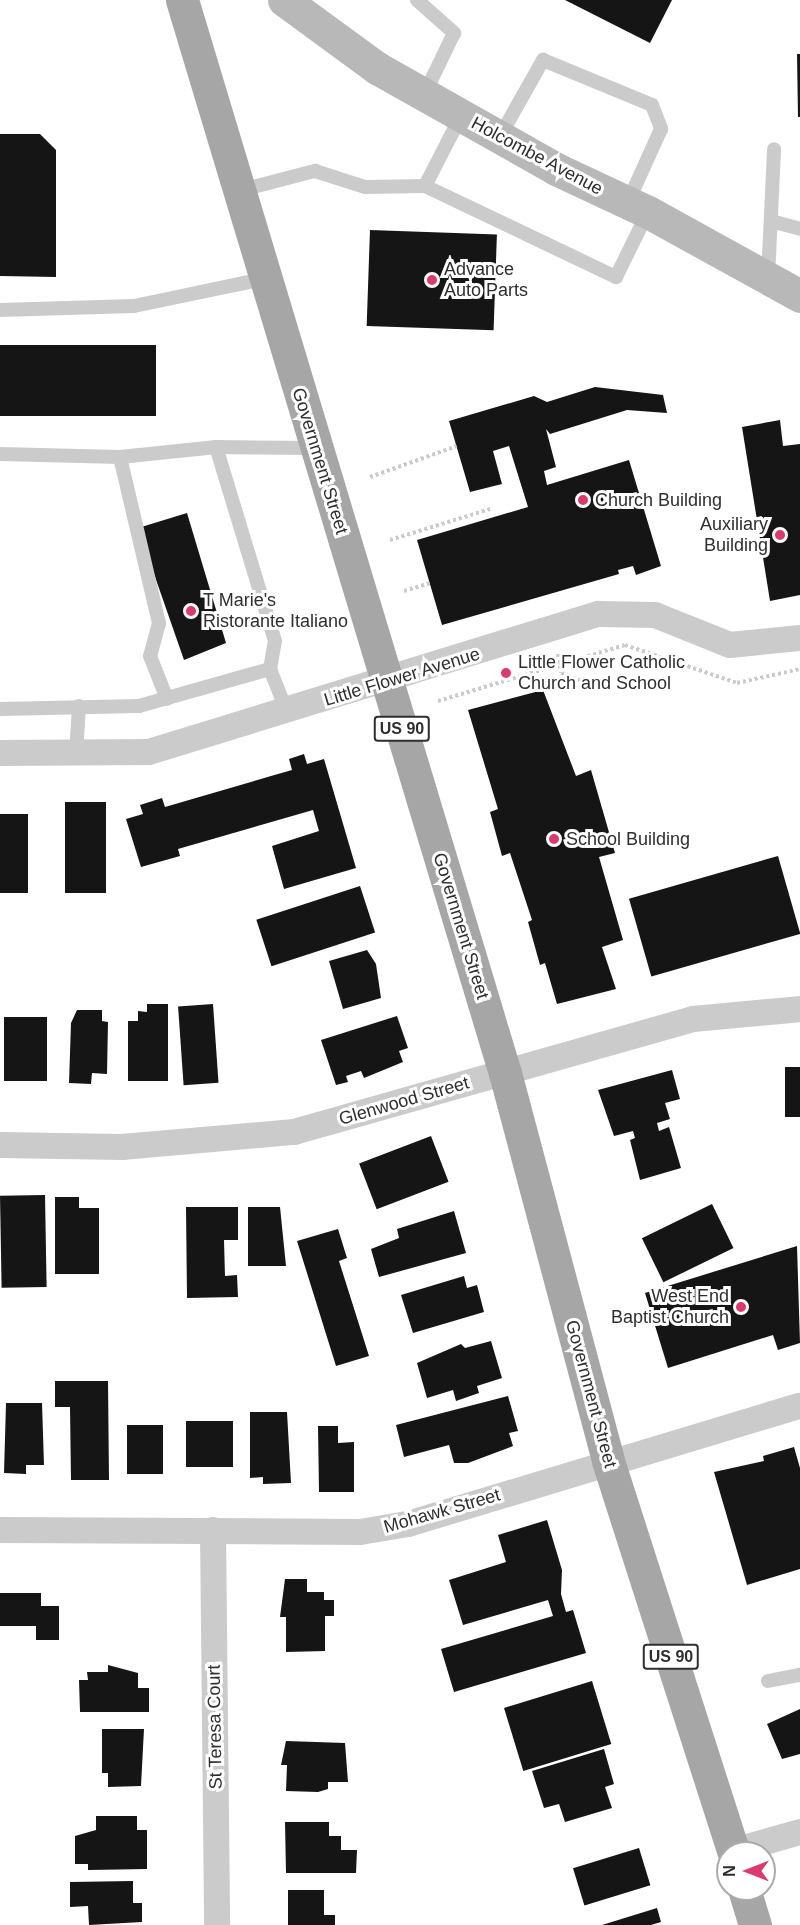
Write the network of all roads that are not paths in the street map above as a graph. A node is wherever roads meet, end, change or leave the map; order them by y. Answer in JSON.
{"nodes":[{"id":1,"x":182,"y":0,"type":"edge"},
{"id":2,"x":284,"y":0,"type":"edge"},
{"id":3,"x":417,"y":0,"type":"edge"},
{"id":4,"x":424,"y":95,"type":"junction"},
{"id":5,"x":461,"y":116,"type":"junction"},
{"id":6,"x":498,"y":138,"type":"junction"},
{"id":7,"x":774,"y":149,"type":"dead end"},
{"id":8,"x":425,"y":186,"type":"junction"},
{"id":9,"x":238,"y":191,"type":"junction"},
{"id":10,"x":638,"y":207,"type":"junction"},
{"id":11,"x":771,"y":221,"type":"junction"},
{"id":12,"x":800,"y":229,"type":"edge"},
{"id":13,"x":263,"y":279,"type":"junction"},
{"id":14,"x":768,"y":279,"type":"junction"},
{"id":15,"x":800,"y":296,"type":"edge"},
{"id":16,"x":0,"y":310,"type":"edge"},
{"id":17,"x":216,"y":447,"type":"junction"},
{"id":18,"x":315,"y":448,"type":"junction"},
{"id":19,"x":0,"y":454,"type":"edge"},
{"id":20,"x":120,"y":457,"type":"junction"},
{"id":21,"x":800,"y":638,"type":"edge"},
{"id":22,"x":270,"y":669,"type":"junction"},
{"id":23,"x":389,"y":683,"type":"junction"},
{"id":24,"x":167,"y":699,"type":"junction"},
{"id":25,"x":79,"y":706,"type":"junction"},
{"id":26,"x":0,"y":709,"type":"edge"},
{"id":27,"x":287,"y":712,"type":"junction"},
{"id":28,"x":0,"y":753,"type":"edge"},
{"id":29,"x":76,"y":753,"type":"junction"},
{"id":30,"x":800,"y":1009,"type":"edge"},
{"id":31,"x":505,"y":1073,"type":"junction"},
{"id":32,"x":0,"y":1145,"type":"edge"},
{"id":33,"x":800,"y":1406,"type":"edge"},
{"id":34,"x":608,"y":1461,"type":"junction"},
{"id":35,"x":0,"y":1530,"type":"edge"},
{"id":36,"x":213,"y":1530,"type":"junction"},
{"id":37,"x":800,"y":1675,"type":"edge"},
{"id":38,"x":768,"y":1681,"type":"dead end"},
{"id":39,"x":800,"y":1832,"type":"edge"},
{"id":40,"x":730,"y":1841,"type":"edge"},
{"id":41,"x":770,"y":1841,"type":"edge"},
{"id":42,"x":748,"y":1901,"type":"edge"},
{"id":43,"x":217,"y":1925,"type":"edge"},
{"id":44,"x":755,"y":1925,"type":"edge"}],
"edges":[{"from":1,"to":9,"type":"main road","name":"Government Street","number":"US 90"},
{"from":2,"to":4,"type":"street","name":"Holcombe Avenue"},
{"from":3,"to":4,"type":"lane"},
{"from":4,"to":5,"type":"street","name":"Holcombe Avenue"},
{"from":5,"to":6,"type":"street","name":"Holcombe Avenue"},
{"from":5,"to":8,"type":"lane"},
{"from":6,"to":10,"type":"street","name":"Holcombe Avenue"},
{"from":6,"to":10,"type":"lane"},
{"from":7,"to":11,"type":"lane"},
{"from":8,"to":9,"type":"lane"},
{"from":8,"to":10,"type":"lane"},
{"from":9,"to":13,"type":"main road","name":"Government Street","number":"US 90"},
{"from":10,"to":14,"type":"street","name":"Holcombe Avenue"},
{"from":11,"to":12,"type":"lane"},
{"from":11,"to":14,"type":"lane"},
{"from":13,"to":16,"type":"lane"},
{"from":13,"to":18,"type":"main road","name":"Government Street","number":"US 90"},
{"from":14,"to":15,"type":"street","name":"Holcombe Avenue"},
{"from":17,"to":18,"type":"lane"},
{"from":17,"to":20,"type":"lane"},
{"from":17,"to":22,"type":"lane"},
{"from":18,"to":23,"type":"main road","name":"Government Street","number":"US 90"},
{"from":19,"to":20,"type":"lane"},
{"from":20,"to":24,"type":"lane"},
{"from":21,"to":23,"type":"street","name":"Little Flower Avenue"},
{"from":22,"to":24,"type":"lane"},
{"from":22,"to":27,"type":"lane"},
{"from":23,"to":27,"type":"street","name":"Little Flower Avenue"},
{"from":23,"to":31,"type":"main road","name":"Government Street","number":"US 90"},
{"from":24,"to":25,"type":"lane"},
{"from":25,"to":26,"type":"lane"},
{"from":25,"to":29,"type":"lane"},
{"from":27,"to":29,"type":"street","name":"Little Flower Avenue"},
{"from":28,"to":29,"type":"street","name":"Little Flower Avenue"},
{"from":30,"to":31,"type":"street","name":"Glenwood Street"},
{"from":31,"to":32,"type":"street","name":"Glenwood Street"},
{"from":31,"to":34,"type":"main road","name":"Government Street","number":"US 90"},
{"from":33,"to":34,"type":"street","name":"Mohawk Street"},
{"from":34,"to":36,"type":"street","name":"Mohawk Street"},
{"from":34,"to":40,"type":"main road","name":"Government Street","number":"US 90"},
{"from":35,"to":36,"type":"street","name":"Mohawk Street"},
{"from":36,"to":43,"type":"street","name":"St Teresa Court"},
{"from":37,"to":38,"type":"lane"},
{"from":39,"to":41,"type":"street"},
{"from":42,"to":44,"type":"main road"}]}
